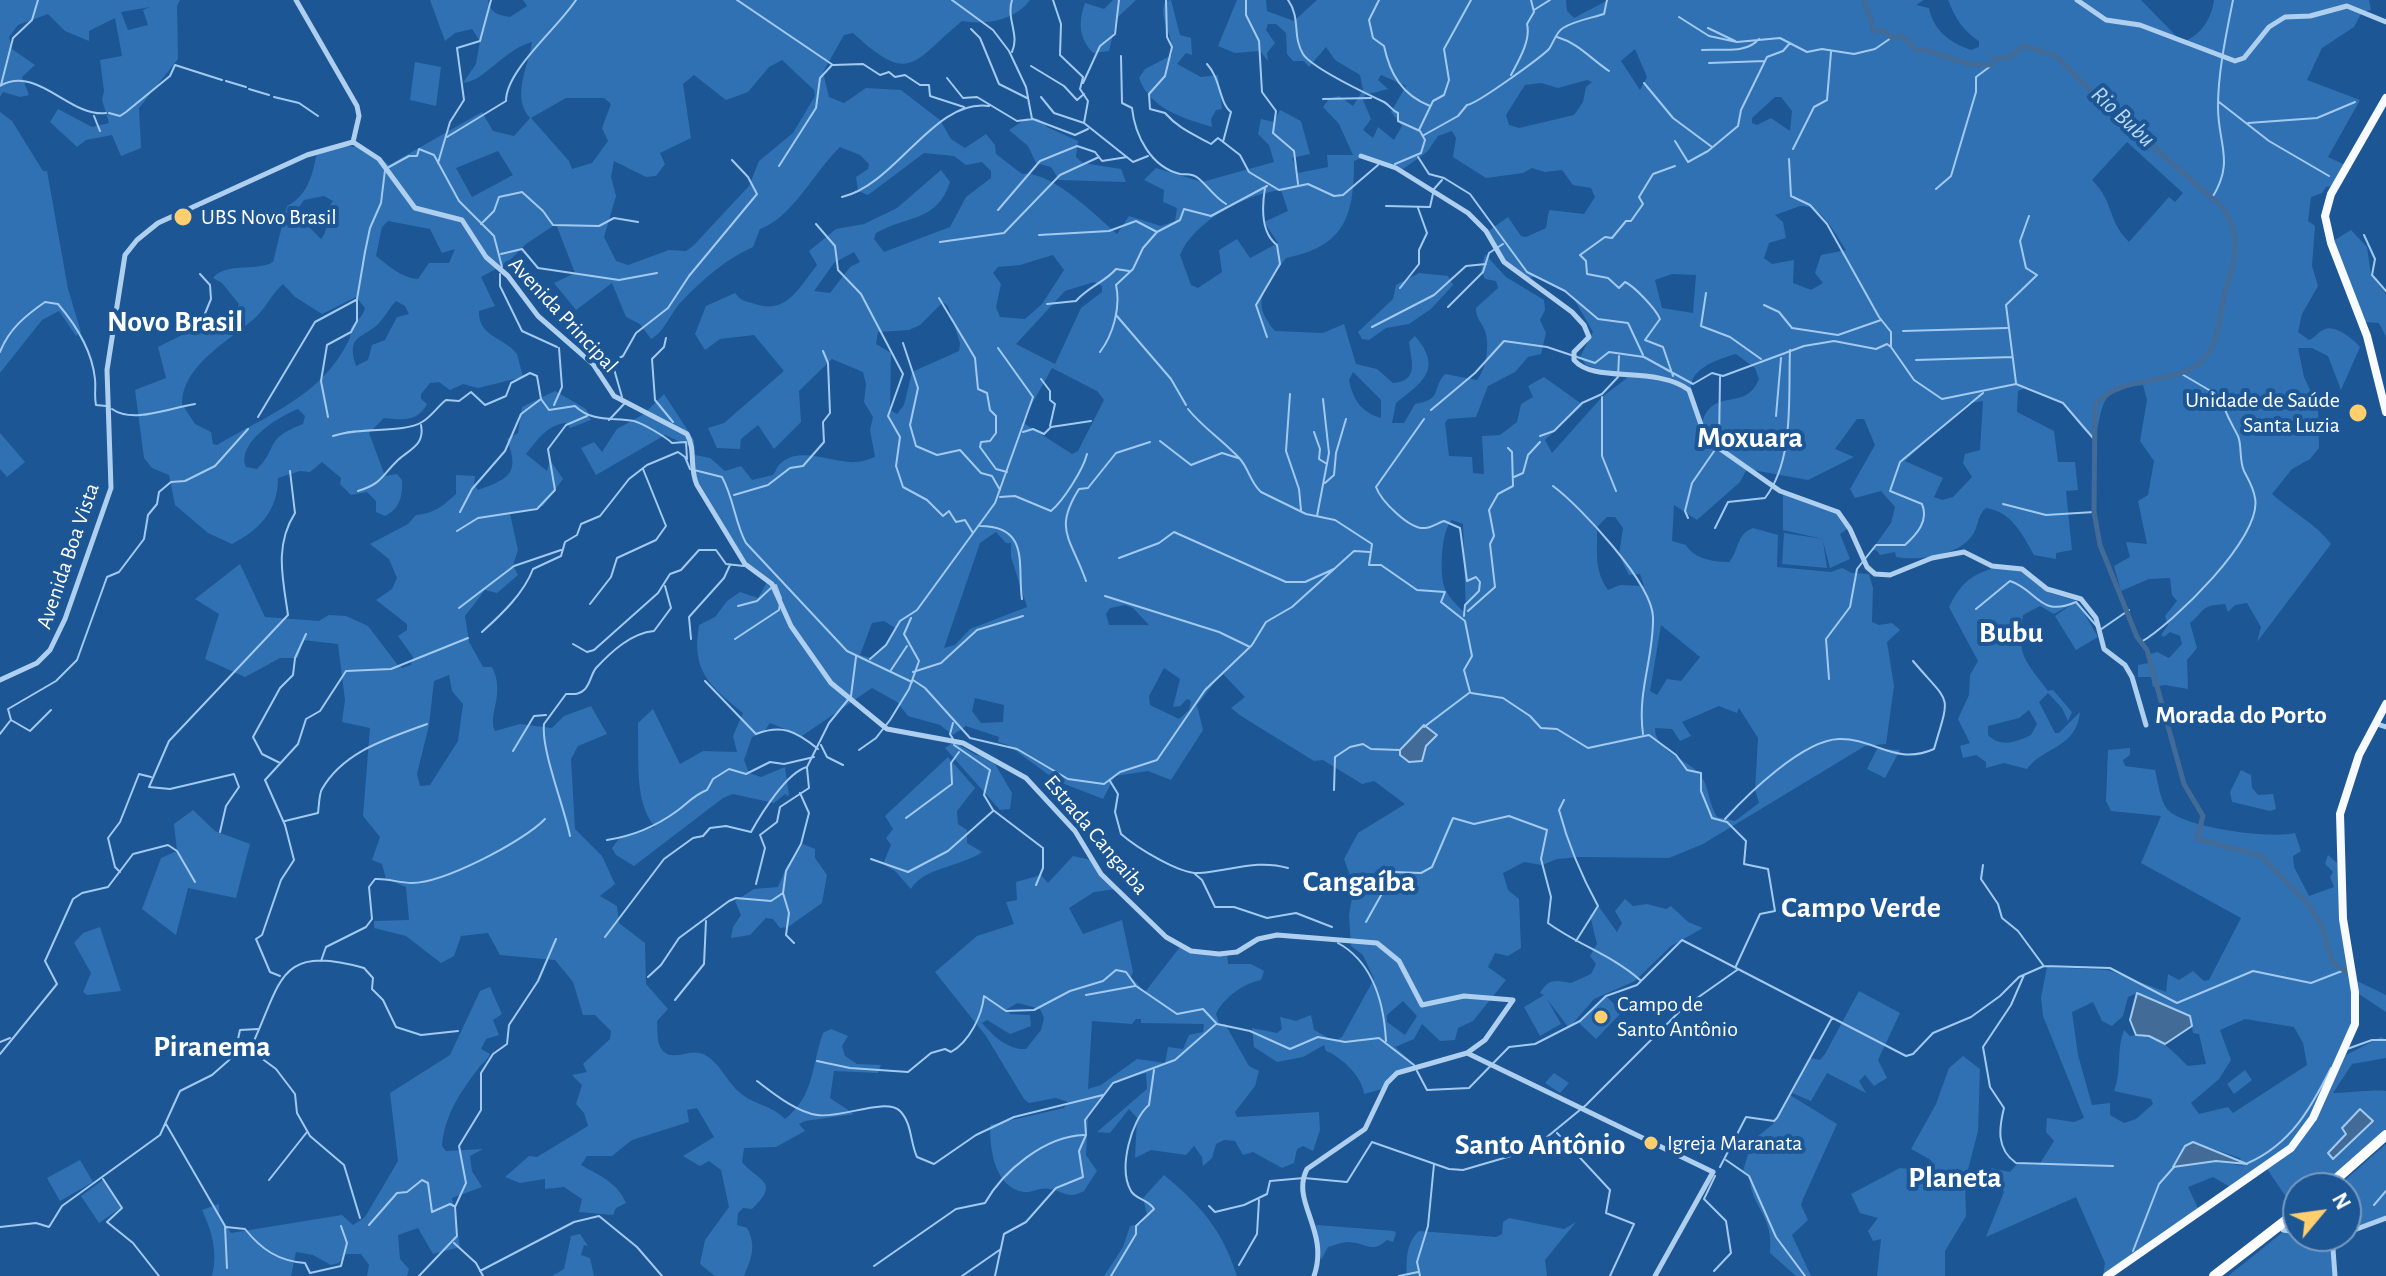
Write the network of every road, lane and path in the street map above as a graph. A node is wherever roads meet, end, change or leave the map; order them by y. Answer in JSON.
{"nodes":[{"id":1,"x":296,"y":0,"type":"edge"},
{"id":2,"x":2077,"y":0,"type":"edge"},
{"id":3,"x":2386,"y":22,"type":"edge"},
{"id":4,"x":2386,"y":98,"type":"edge"},
{"id":5,"x":353,"y":142,"type":"junction"},
{"id":6,"x":1361,"y":156,"type":"dead end"},
{"id":7,"x":2386,"y":412,"type":"edge"},
{"id":8,"x":692,"y":475,"type":"joint"},
{"id":9,"x":0,"y":680,"type":"edge"},
{"id":10,"x":2386,"y":704,"type":"edge"},
{"id":11,"x":2146,"y":725,"type":"dead end"},
{"id":12,"x":2382,"y":725,"type":"edge"},
{"id":13,"x":1467,"y":1053,"type":"junction"},
{"id":14,"x":2386,"y":1138,"type":"edge"},
{"id":15,"x":2345,"y":1172,"type":"edge"},
{"id":16,"x":2349,"y":1172,"type":"edge"},
{"id":17,"x":2386,"y":1218,"type":"edge"},
{"id":18,"x":2282,"y":1226,"type":"edge"},
{"id":19,"x":2362,"y":1227,"type":"edge"},
{"id":20,"x":2282,"y":1231,"type":"edge"},
{"id":21,"x":2333,"y":1252,"type":"edge"},
{"id":22,"x":1314,"y":1276,"type":"edge"},
{"id":23,"x":1655,"y":1276,"type":"edge"},
{"id":24,"x":2107,"y":1276,"type":"edge"},
{"id":25,"x":2214,"y":1276,"type":"edge"},
{"id":26,"x":2221,"y":1276,"type":"edge"},
{"id":27,"x":2335,"y":1276,"type":"edge"}],
"edges":[{"from":1,"to":5,"type":"street"},
{"from":2,"to":3,"type":"street"},
{"from":4,"to":7,"type":"main road"},
{"from":5,"to":8,"type":"street","name":"Avenida Principal"},
{"from":5,"to":9,"type":"street","name":"Avenida Boa Vista"},
{"from":6,"to":11,"type":"street"},
{"from":8,"to":13,"type":"street","name":"Estrada Cangaiba"},
{"from":10,"to":12,"type":"main road"},
{"from":12,"to":24,"type":"main road"},
{"from":13,"to":22,"type":"street"},
{"from":13,"to":23,"type":"street"},
{"from":14,"to":15,"type":"highway"},
{"from":14,"to":16,"type":"highway"},
{"from":17,"to":19,"type":"street"},
{"from":18,"to":25,"type":"highway"},
{"from":20,"to":26,"type":"highway"},
{"from":21,"to":27,"type":"street"}]}
